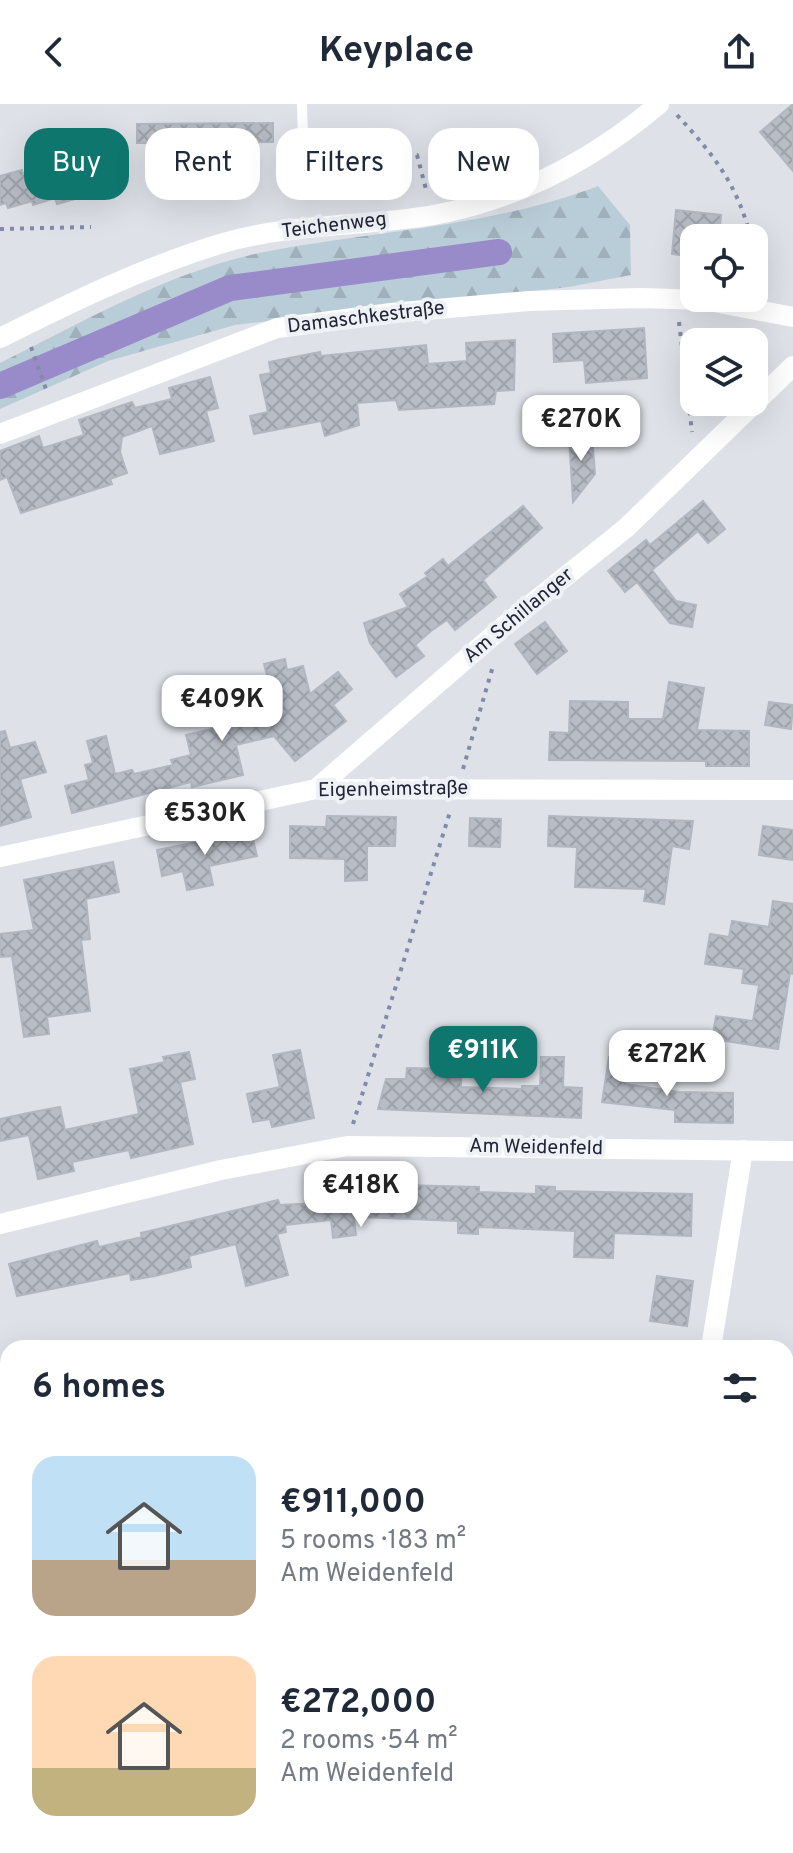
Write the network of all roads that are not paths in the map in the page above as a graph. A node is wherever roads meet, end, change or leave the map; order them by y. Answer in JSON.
{"nodes":[{"id":1,"x":302,"y":104,"type":"edge"},
{"id":2,"x":659,"y":104,"type":"edge"},
{"id":3,"x":303,"y":128,"type":"edge"},
{"id":4,"x":680,"y":299,"type":"edge"},
{"id":5,"x":767,"y":312,"type":"edge"},
{"id":6,"x":793,"y":317,"type":"edge"},
{"id":7,"x":0,"y":338,"type":"edge"},
{"id":8,"x":793,"y":366,"type":"edge"},
{"id":9,"x":0,"y":434,"type":"edge"},
{"id":10,"x":316,"y":789,"type":"junction"},
{"id":11,"x":793,"y":790,"type":"edge"},
{"id":12,"x":0,"y":857,"type":"edge"},
{"id":13,"x":743,"y":1150,"type":"junction"},
{"id":14,"x":793,"y":1150,"type":"edge"},
{"id":15,"x":0,"y":1224,"type":"edge"},
{"id":16,"x":712,"y":1340,"type":"edge"}],
"edges":[{"from":1,"to":3,"type":"lane"},
{"from":2,"to":7,"type":"street","name":"Teichenweg"},
{"from":4,"to":9,"type":"street","name":"Damaschkestraße"},
{"from":5,"to":6,"type":"street","name":"Damaschkestraße"},
{"from":8,"to":10,"type":"street","name":"Am Schillanger"},
{"from":10,"to":11,"type":"street","name":"Eigenheimstraße"},
{"from":10,"to":12,"type":"street","name":"Eigenheimstraße"},
{"from":13,"to":14,"type":"street","name":"Am Weidenfeld"},
{"from":13,"to":15,"type":"street","name":"Am Weidenfeld"},
{"from":13,"to":16,"type":"street"}]}
